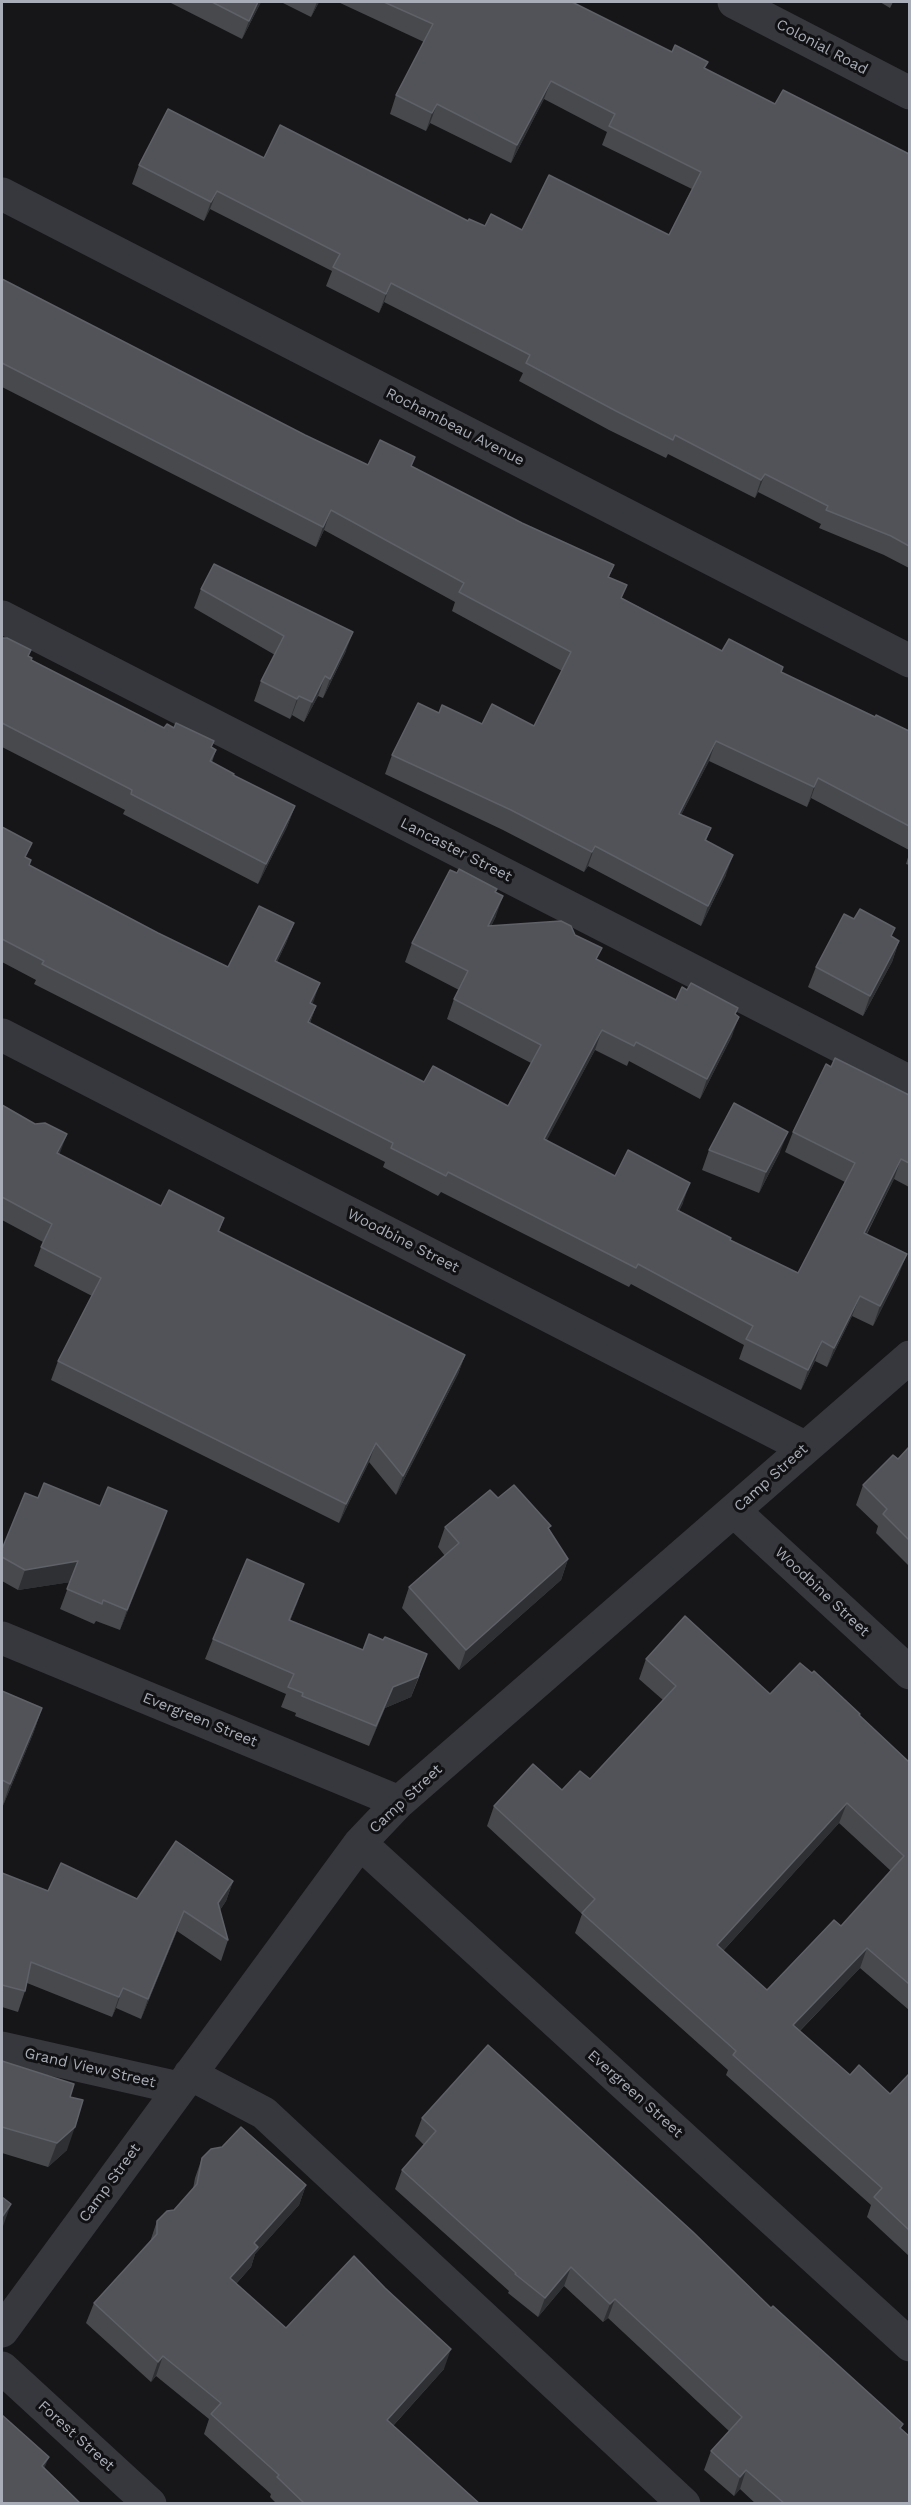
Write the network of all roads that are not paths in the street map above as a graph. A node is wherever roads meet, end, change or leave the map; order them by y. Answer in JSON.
{"nodes":[{"id":1,"x":734,"y":2,"type":"edge"},
{"id":2,"x":909,"y":93,"type":"edge"},
{"id":3,"x":2,"y":194,"type":"edge"},
{"id":4,"x":2,"y":617,"type":"edge"},
{"id":5,"x":909,"y":661,"type":"edge"},
{"id":6,"x":2,"y":1035,"type":"edge"},
{"id":7,"x":909,"y":1082,"type":"edge"},
{"id":8,"x":909,"y":1357,"type":"edge"},
{"id":9,"x":804,"y":1447,"type":"junction"},
{"id":10,"x":734,"y":1511,"type":"junction"},
{"id":11,"x":2,"y":1638,"type":"edge"},
{"id":12,"x":909,"y":1673,"type":"edge"},
{"id":13,"x":399,"y":1802,"type":"junction"},
{"id":14,"x":360,"y":1843,"type":"junction"},
{"id":15,"x":2,"y":2048,"type":"edge"},
{"id":16,"x":185,"y":2081,"type":"junction"},
{"id":17,"x":2,"y":2331,"type":"edge"},
{"id":18,"x":909,"y":2345,"type":"edge"},
{"id":19,"x":2,"y":2368,"type":"edge"},
{"id":20,"x":150,"y":2504,"type":"edge"},
{"id":21,"x":684,"y":2504,"type":"edge"}],
"edges":[{"from":1,"to":2,"type":"street","name":"Colonial Road"},
{"from":3,"to":5,"type":"street","name":"Rochambeau Avenue"},
{"from":4,"to":7,"type":"street","name":"Lancaster Street"},
{"from":6,"to":9,"type":"street","name":"Woodbine Street"},
{"from":8,"to":9,"type":"street","name":"Camp Street"},
{"from":9,"to":10,"type":"street","name":"Camp Street"},
{"from":10,"to":12,"type":"street","name":"Woodbine Street"},
{"from":10,"to":13,"type":"street","name":"Camp Street"},
{"from":11,"to":13,"type":"street","name":"Evergreen Street"},
{"from":13,"to":14,"type":"street","name":"Camp Street"},
{"from":14,"to":16,"type":"street","name":"Camp Street"},
{"from":14,"to":18,"type":"street","name":"Evergreen Street"},
{"from":15,"to":16,"type":"street","name":"Grand View Street"},
{"from":16,"to":17,"type":"street","name":"Camp Street"},
{"from":16,"to":21,"type":"street","name":"Grand View Street"},
{"from":19,"to":20,"type":"street","name":"Forest Street"}]}
